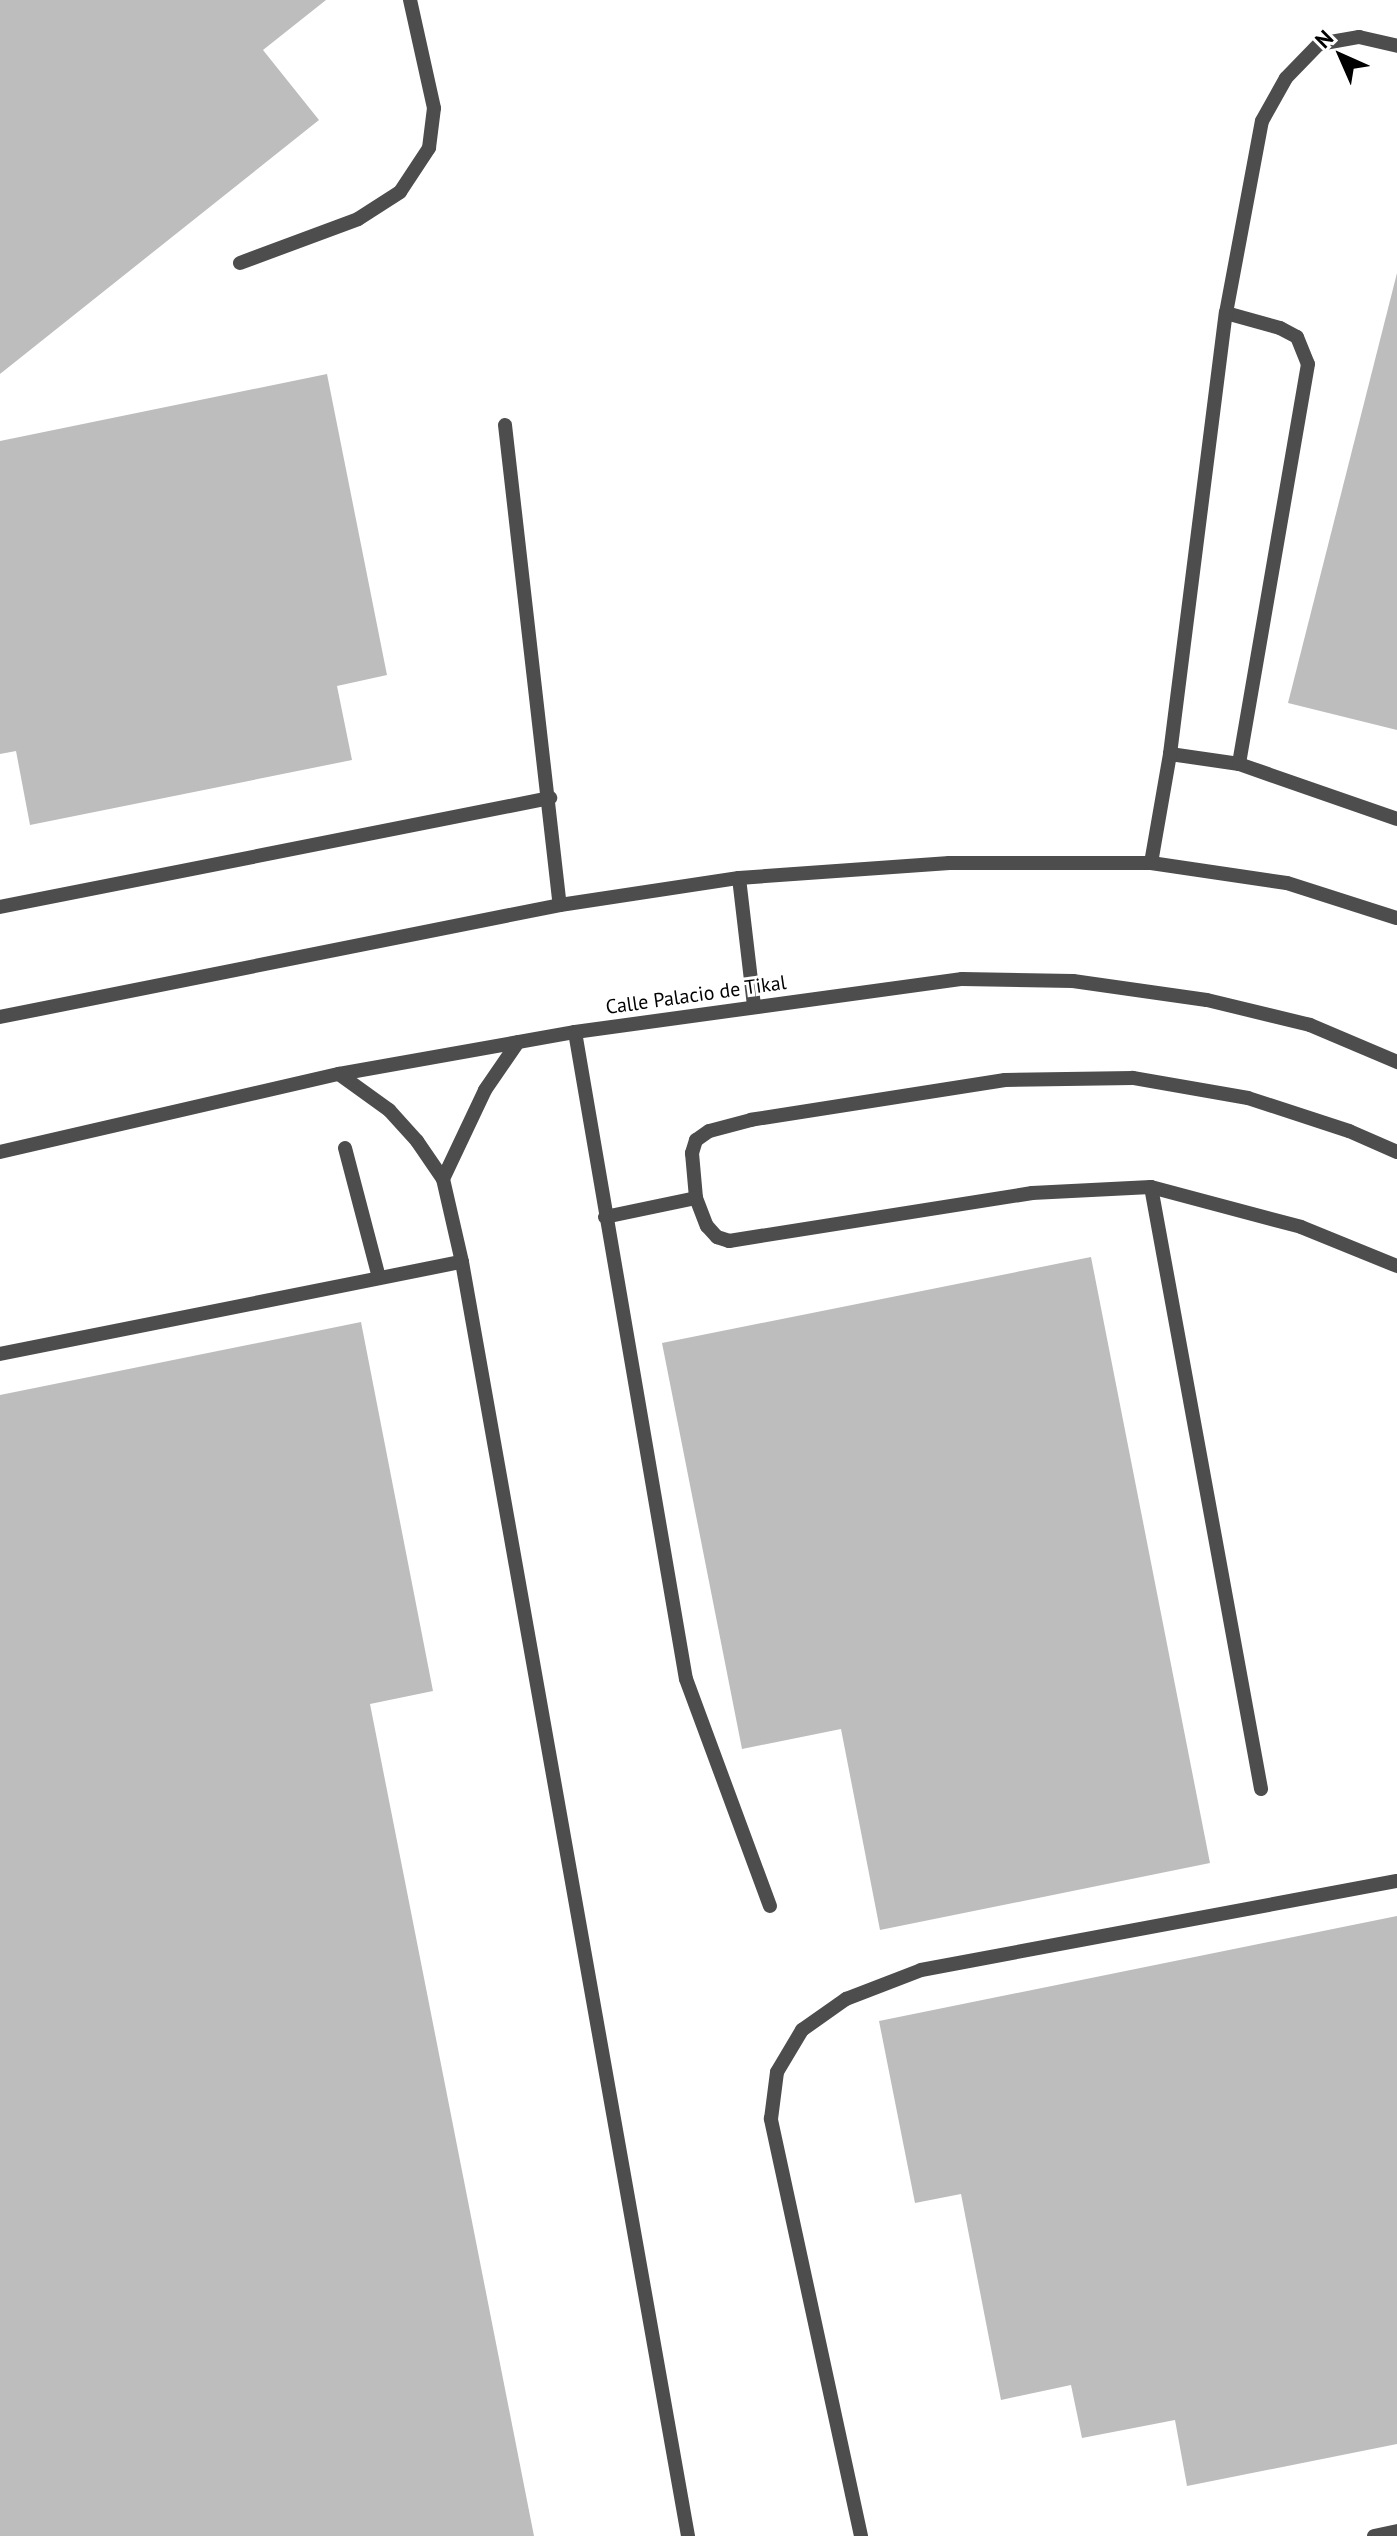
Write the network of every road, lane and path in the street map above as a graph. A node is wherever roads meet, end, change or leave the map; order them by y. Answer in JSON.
{"nodes":[{"id":1,"x":410,"y":0,"type":"edge"},
{"id":2,"x":1397,"y":46,"type":"edge"},
{"id":3,"x":240,"y":263,"type":"dead end"},
{"id":4,"x":1226,"y":313,"type":"junction"},
{"id":5,"x":505,"y":425,"type":"dead end"},
{"id":6,"x":1170,"y":754,"type":"junction"},
{"id":7,"x":1239,"y":764,"type":"junction"},
{"id":8,"x":550,"y":798,"type":"junction"},
{"id":9,"x":1397,"y":819,"type":"edge"},
{"id":10,"x":1151,"y":863,"type":"junction"},
{"id":11,"x":739,"y":878,"type":"junction"},
{"id":12,"x":560,"y":905,"type":"junction"},
{"id":13,"x":0,"y":907,"type":"edge"},
{"id":14,"x":1397,"y":918,"type":"edge"},
{"id":15,"x":754,"y":1006,"type":"junction"},
{"id":16,"x":0,"y":1017,"type":"edge"},
{"id":17,"x":575,"y":1032,"type":"junction"},
{"id":18,"x":518,"y":1042,"type":"junction"},
{"id":19,"x":1397,"y":1062,"type":"edge"},
{"id":20,"x":339,"y":1074,"type":"junction"},
{"id":21,"x":345,"y":1148,"type":"dead end"},
{"id":22,"x":0,"y":1152,"type":"edge"},
{"id":23,"x":1397,"y":1152,"type":"edge"},
{"id":24,"x":443,"y":1179,"type":"junction"},
{"id":25,"x":1151,"y":1187,"type":"junction"},
{"id":26,"x":696,"y":1198,"type":"junction"},
{"id":27,"x":605,"y":1217,"type":"junction"},
{"id":28,"x":462,"y":1262,"type":"junction"},
{"id":29,"x":1397,"y":1266,"type":"edge"},
{"id":30,"x":379,"y":1278,"type":"junction"},
{"id":31,"x":0,"y":1354,"type":"edge"},
{"id":32,"x":1261,"y":1789,"type":"dead end"},
{"id":33,"x":1397,"y":1881,"type":"edge"},
{"id":34,"x":770,"y":1906,"type":"dead end"},
{"id":35,"x":1397,"y":2531,"type":"edge"},
{"id":36,"x":688,"y":2536,"type":"edge"},
{"id":37,"x":861,"y":2536,"type":"edge"},
{"id":38,"x":1374,"y":2536,"type":"edge"}],
"edges":[{"from":1,"to":3,"type":"street"},
{"from":2,"to":4,"type":"street"},
{"from":4,"to":6,"type":"street"},
{"from":4,"to":7,"type":"street"},
{"from":5,"to":8,"type":"street"},
{"from":6,"to":7,"type":"street"},
{"from":6,"to":10,"type":"street"},
{"from":7,"to":9,"type":"street"},
{"from":8,"to":12,"type":"street"},
{"from":8,"to":13,"type":"street"},
{"from":10,"to":11,"type":"street"},
{"from":10,"to":14,"type":"street"},
{"from":11,"to":12,"type":"street"},
{"from":11,"to":15,"type":"street"},
{"from":12,"to":16,"type":"street"},
{"from":15,"to":17,"type":"street","name":"Calle Palacio de Tikal"},
{"from":15,"to":19,"type":"street","name":"Calle Palacio de Tikal"},
{"from":17,"to":18,"type":"street","name":"Calle Palacio de Tikal"},
{"from":17,"to":27,"type":"street"},
{"from":18,"to":20,"type":"street","name":"Calle Palacio de Tikal"},
{"from":18,"to":24,"type":"street"},
{"from":20,"to":22,"type":"street","name":"Calle Palacio de Tikal"},
{"from":20,"to":24,"type":"street"},
{"from":21,"to":30,"type":"street"},
{"from":23,"to":26,"type":"street"},
{"from":24,"to":28,"type":"street"},
{"from":25,"to":26,"type":"street"},
{"from":25,"to":29,"type":"street"},
{"from":25,"to":32,"type":"street"},
{"from":26,"to":27,"type":"street"},
{"from":27,"to":34,"type":"street"},
{"from":28,"to":30,"type":"street"},
{"from":28,"to":36,"type":"street"},
{"from":30,"to":31,"type":"street"},
{"from":33,"to":37,"type":"street"},
{"from":35,"to":38,"type":"street"}]}
